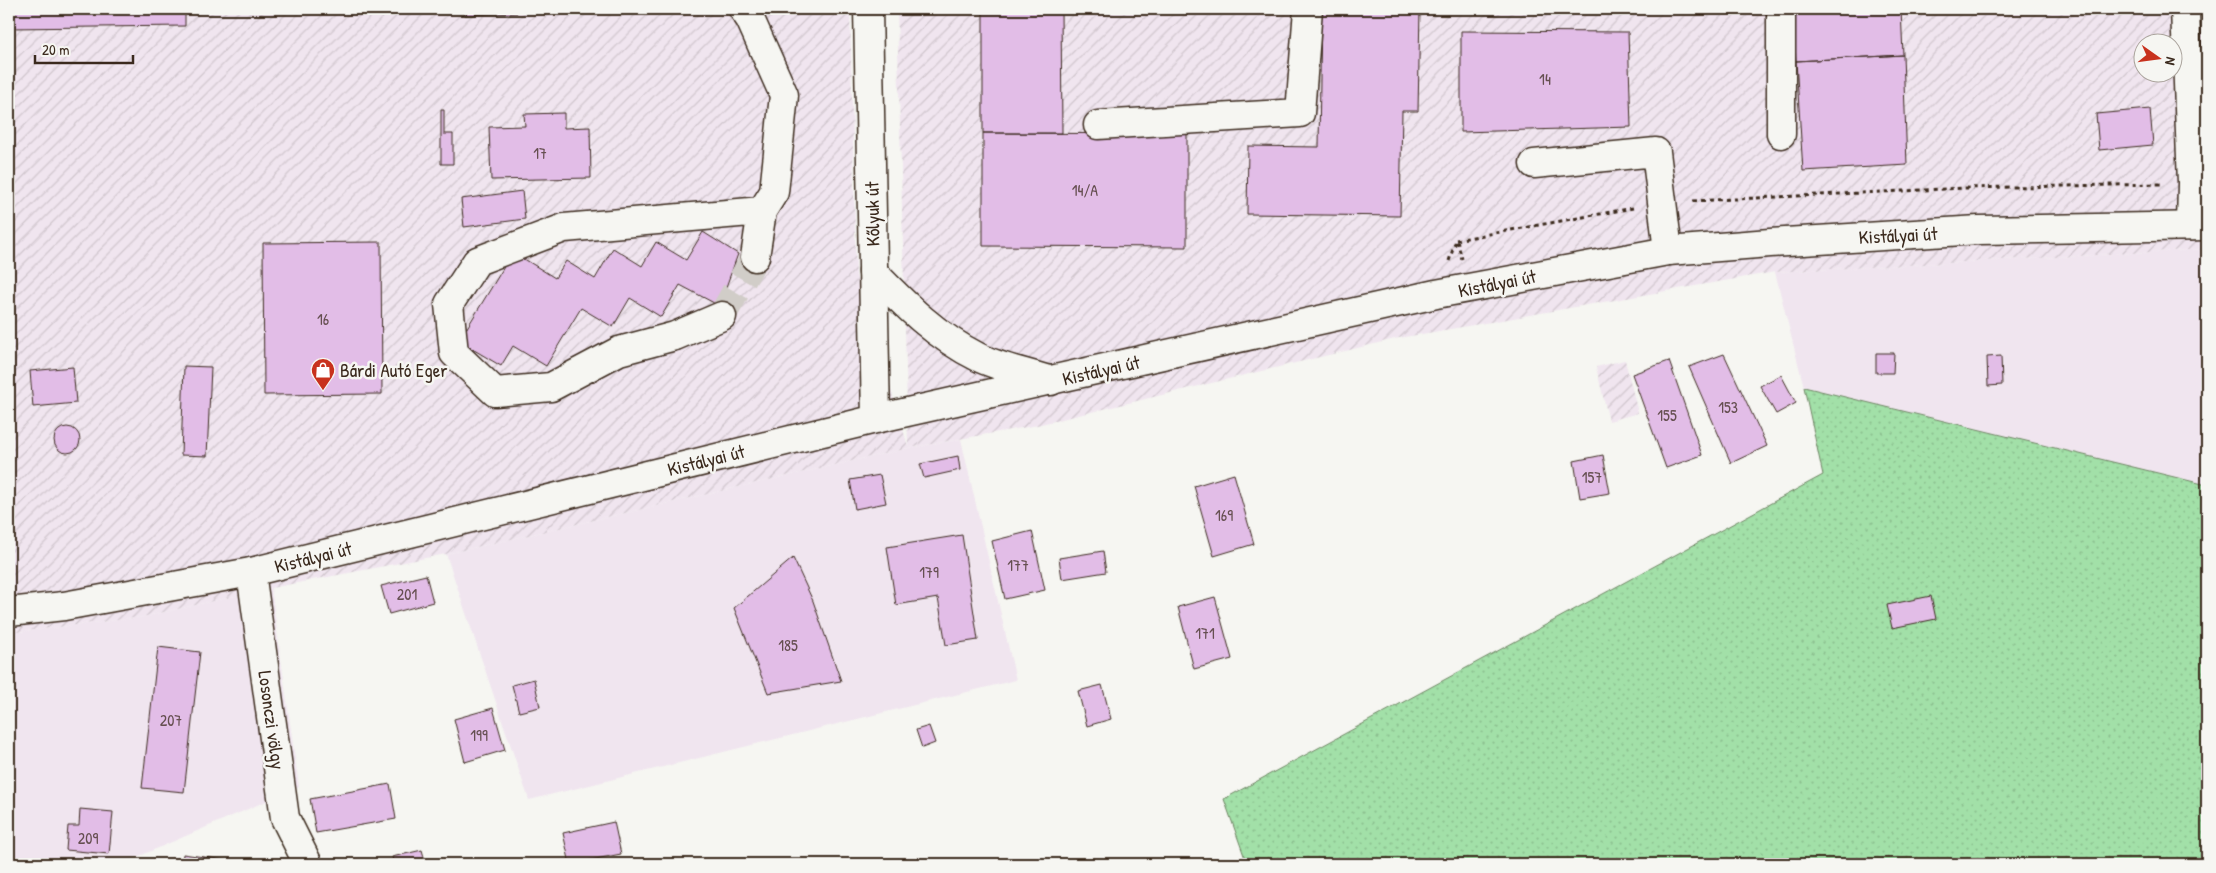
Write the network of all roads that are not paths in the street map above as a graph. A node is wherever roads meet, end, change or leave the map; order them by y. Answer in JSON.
{"nodes":[{"id":1,"x":743,"y":9,"type":"edge"},
{"id":2,"x":868,"y":9,"type":"edge"},
{"id":3,"x":1308,"y":9,"type":"edge"},
{"id":4,"x":1781,"y":9,"type":"edge"},
{"id":5,"x":2185,"y":9,"type":"edge"},
{"id":6,"x":1098,"y":125,"type":"dead end"},
{"id":7,"x":1781,"y":134,"type":"dead end"},
{"id":8,"x":1534,"y":164,"type":"dead end"},
{"id":9,"x":762,"y":211,"type":"junction"},
{"id":10,"x":2199,"y":226,"type":"edge"},
{"id":11,"x":1668,"y":251,"type":"junction"},
{"id":12,"x":755,"y":257,"type":"tunnel mouth"},
{"id":13,"x":872,"y":272,"type":"junction"},
{"id":14,"x":722,"y":316,"type":"tunnel mouth"},
{"id":15,"x":1051,"y":381,"type":"junction"},
{"id":16,"x":876,"y":419,"type":"junction"},
{"id":17,"x":251,"y":572,"type":"junction"},
{"id":18,"x":9,"y":612,"type":"edge"},
{"id":19,"x":308,"y":864,"type":"edge"}],
"edges":[{"from":1,"to":9,"type":"main road"},
{"from":2,"to":13,"type":"main road","name":"Kőlyuk út"},
{"from":3,"to":6,"type":"main road"},
{"from":4,"to":7,"type":"main road"},
{"from":5,"to":10,"type":"main road"},
{"from":8,"to":11,"type":"main road"},
{"from":9,"to":12,"type":"main road"},
{"from":9,"to":14,"type":"main road"},
{"from":10,"to":11,"type":"main road","name":"Kistályai út"},
{"from":11,"to":15,"type":"main road","name":"Kistályai út"},
{"from":13,"to":15,"type":"main road"},
{"from":13,"to":16,"type":"main road","name":"Kőlyuk út"},
{"from":15,"to":16,"type":"main road","name":"Kistályai út"},
{"from":16,"to":17,"type":"main road","name":"Kistályai út"},
{"from":17,"to":18,"type":"main road","name":"Kistályai út"},
{"from":17,"to":19,"type":"main road","name":"Losonczi völgy"}]}
